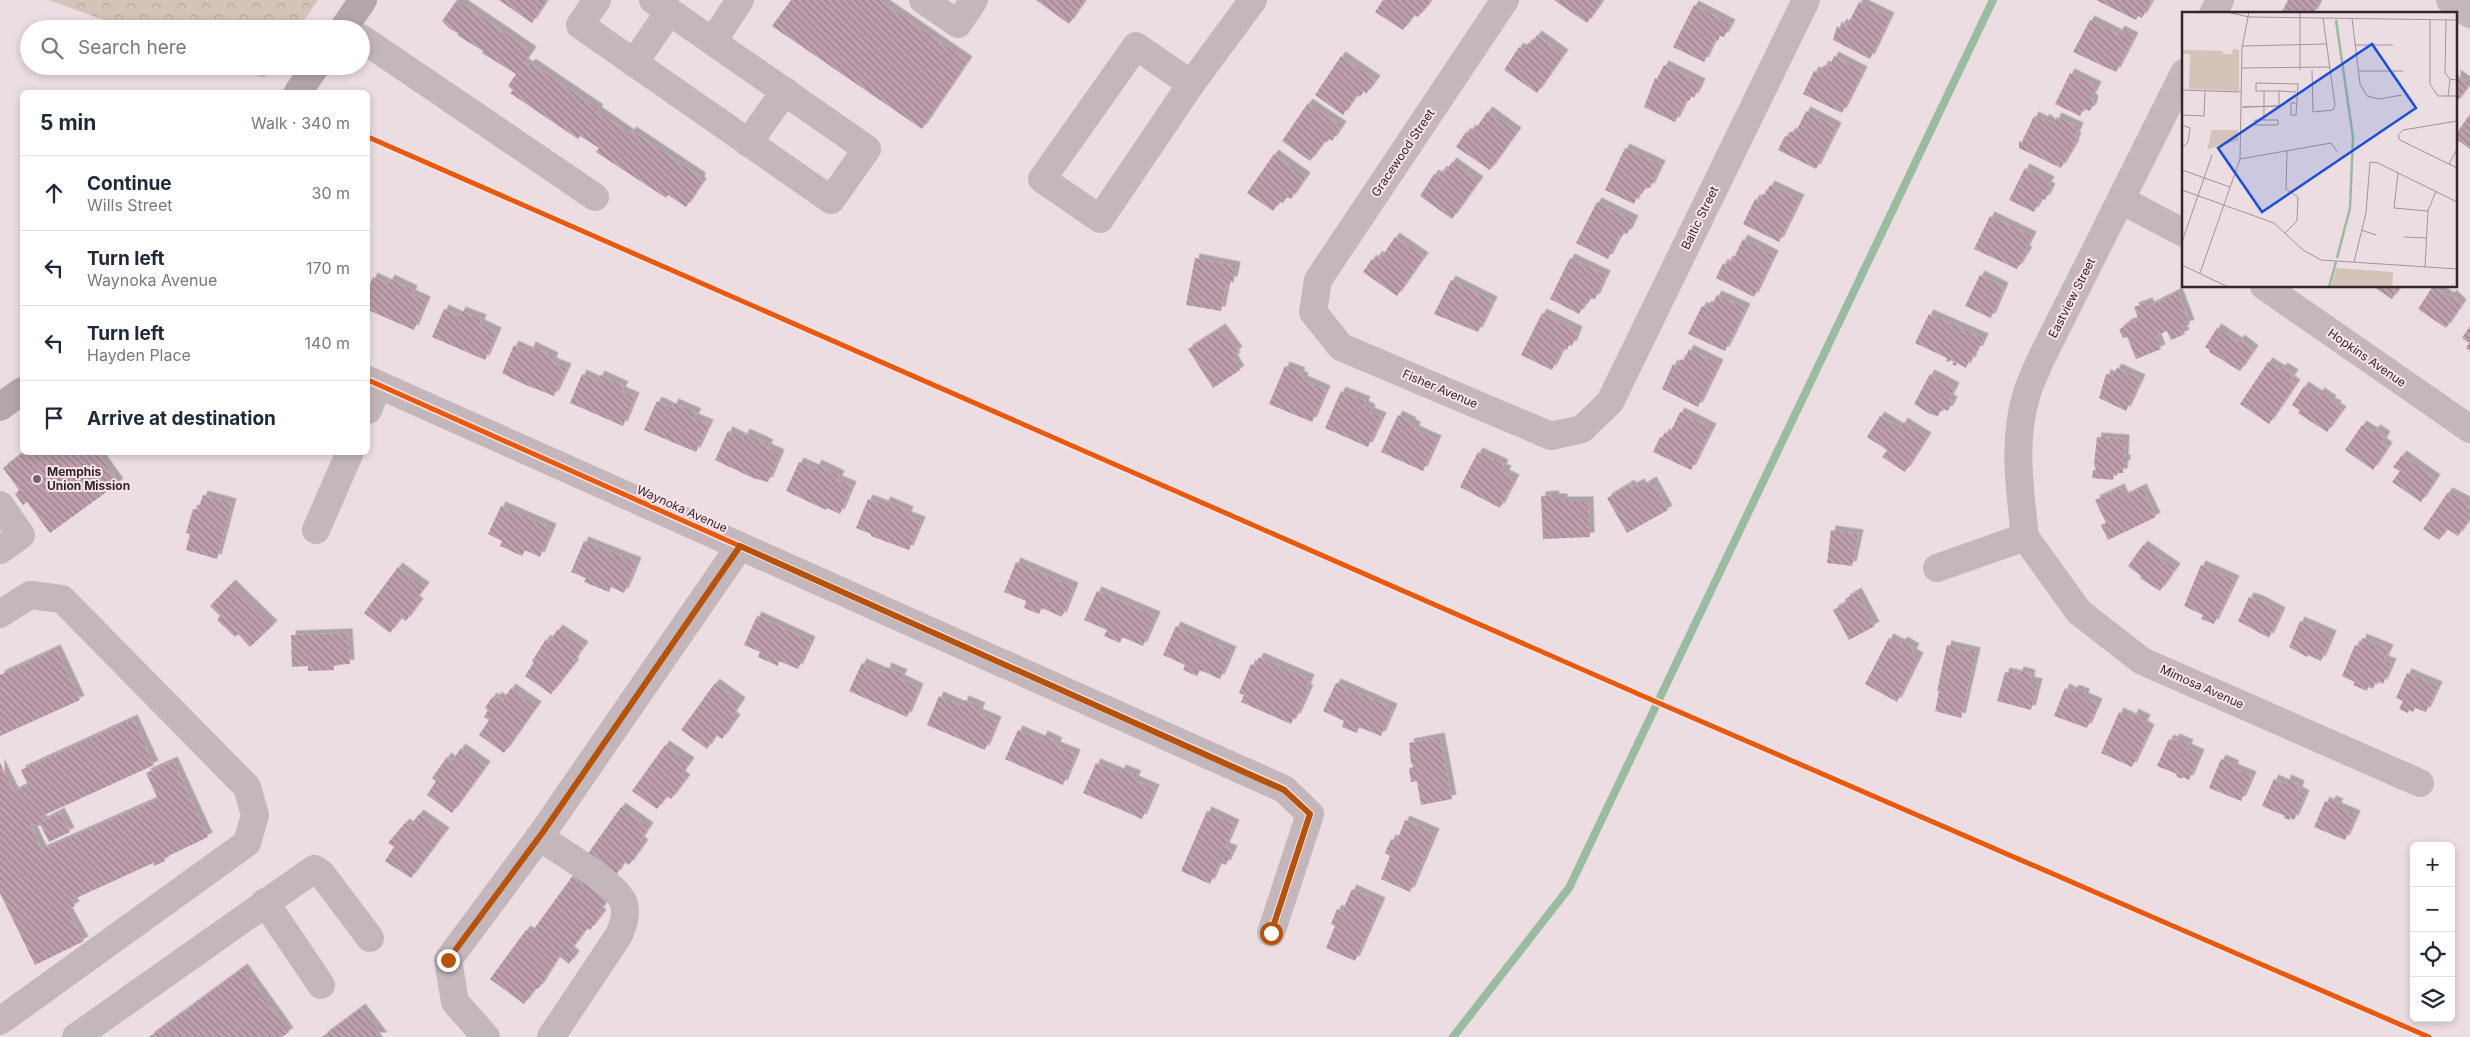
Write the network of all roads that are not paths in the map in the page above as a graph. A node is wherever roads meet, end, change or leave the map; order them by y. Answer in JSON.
{"nodes":[{"id":1,"x":364,"y":0,"type":"edge"},
{"id":2,"x":597,"y":0,"type":"edge"},
{"id":3,"x":740,"y":0,"type":"edge"},
{"id":4,"x":924,"y":0,"type":"edge"},
{"id":5,"x":974,"y":0,"type":"edge"},
{"id":6,"x":1253,"y":0,"type":"edge"},
{"id":7,"x":1505,"y":0,"type":"edge"},
{"id":8,"x":1806,"y":0,"type":"edge"},
{"id":9,"x":2220,"y":0,"type":"edge"},
{"id":10,"x":2450,"y":0,"type":"edge"},
{"id":11,"x":661,"y":6,"type":"edge"},
{"id":12,"x":2214,"y":12,"type":"edge"},
{"id":13,"x":2470,"y":14,"type":"edge"},
{"id":14,"x":354,"y":20,"type":"edge"},
{"id":15,"x":712,"y":41,"type":"junction"},
{"id":16,"x":370,"y":45,"type":"edge"},
{"id":17,"x":634,"y":63,"type":"junction"},
{"id":18,"x":310,"y":75,"type":"edge"},
{"id":19,"x":2182,"y":77,"type":"edge"},
{"id":20,"x":1191,"y":84,"type":"junction"},
{"id":21,"x":299,"y":90,"type":"edge"},
{"id":22,"x":785,"y":92,"type":"junction"},
{"id":23,"x":748,"y":143,"type":"junction"},
{"id":24,"x":595,"y":197,"type":"dead end"},
{"id":25,"x":2120,"y":200,"type":"junction"},
{"id":26,"x":2182,"y":232,"type":"edge"},
{"id":27,"x":2267,"y":288,"type":"edge"},
{"id":28,"x":1314,"y":312,"type":"joint"},
{"id":29,"x":373,"y":383,"type":"edge"},
{"id":30,"x":20,"y":393,"type":"edge"},
{"id":31,"x":370,"y":399,"type":"edge"},
{"id":32,"x":0,"y":407,"type":"edge"},
{"id":33,"x":1582,"y":429,"type":"joint"},
{"id":34,"x":2470,"y":429,"type":"edge"},
{"id":35,"x":349,"y":455,"type":"edge"},
{"id":36,"x":0,"y":504,"type":"edge"},
{"id":37,"x":316,"y":530,"type":"dead end"},
{"id":38,"x":2025,"y":538,"type":"junction"},
{"id":39,"x":740,"y":546,"type":"junction"},
{"id":40,"x":0,"y":550,"type":"edge"},
{"id":41,"x":1937,"y":568,"type":"dead end"},
{"id":42,"x":0,"y":614,"type":"edge"},
{"id":43,"x":2420,"y":783,"type":"dead end"},
{"id":44,"x":539,"y":837,"type":"junction"},
{"id":45,"x":265,"y":902,"type":"junction"},
{"id":46,"x":1271,"y":933,"type":"dead end"},
{"id":47,"x":370,"y":938,"type":"dead end"},
{"id":48,"x":322,"y":985,"type":"dead end"},
{"id":49,"x":2,"y":1014,"type":"edge"},
{"id":50,"x":76,"y":1037,"type":"edge"},
{"id":51,"x":486,"y":1037,"type":"edge"},
{"id":52,"x":551,"y":1037,"type":"edge"}],
"edges":[{"from":1,"to":14,"type":"main road"},
{"from":2,"to":17,"type":"street"},
{"from":3,"to":15,"type":"street"},
{"from":4,"to":5,"type":"street"},
{"from":6,"to":20,"type":"street"},
{"from":7,"to":28,"type":"street","name":"Gracewood Street"},
{"from":8,"to":33,"type":"street","name":"Baltic Street"},
{"from":9,"to":12,"type":"street"},
{"from":10,"to":13,"type":"street"},
{"from":11,"to":15,"type":"street"},
{"from":11,"to":17,"type":"street"},
{"from":15,"to":22,"type":"street"},
{"from":16,"to":24,"type":"street"},
{"from":17,"to":23,"type":"street"},
{"from":18,"to":21,"type":"main road"},
{"from":19,"to":25,"type":"street","name":"Eastview Street"},
{"from":20,"to":20,"type":"street"},
{"from":22,"to":23,"type":"street"},
{"from":22,"to":23,"type":"street"},
{"from":25,"to":26,"type":"street"},
{"from":25,"to":38,"type":"street","name":"Eastview Street"},
{"from":27,"to":34,"type":"street","name":"Hopkins Avenue"},
{"from":28,"to":33,"type":"street","name":"Fisher Avenue"},
{"from":29,"to":31,"type":"street"},
{"from":29,"to":39,"type":"street","name":"Waynoka Avenue"},
{"from":30,"to":32,"type":"main road"},
{"from":35,"to":37,"type":"street"},
{"from":36,"to":40,"type":"street"},
{"from":38,"to":41,"type":"street"},
{"from":38,"to":43,"type":"street","name":"Mimosa Avenue"},
{"from":39,"to":44,"type":"street"},
{"from":39,"to":46,"type":"street","name":"Waynoka Avenue"},
{"from":42,"to":49,"type":"street"},
{"from":44,"to":51,"type":"street"},
{"from":44,"to":52,"type":"street"},
{"from":45,"to":47,"type":"street"},
{"from":45,"to":48,"type":"street"},
{"from":45,"to":50,"type":"street"}]}
